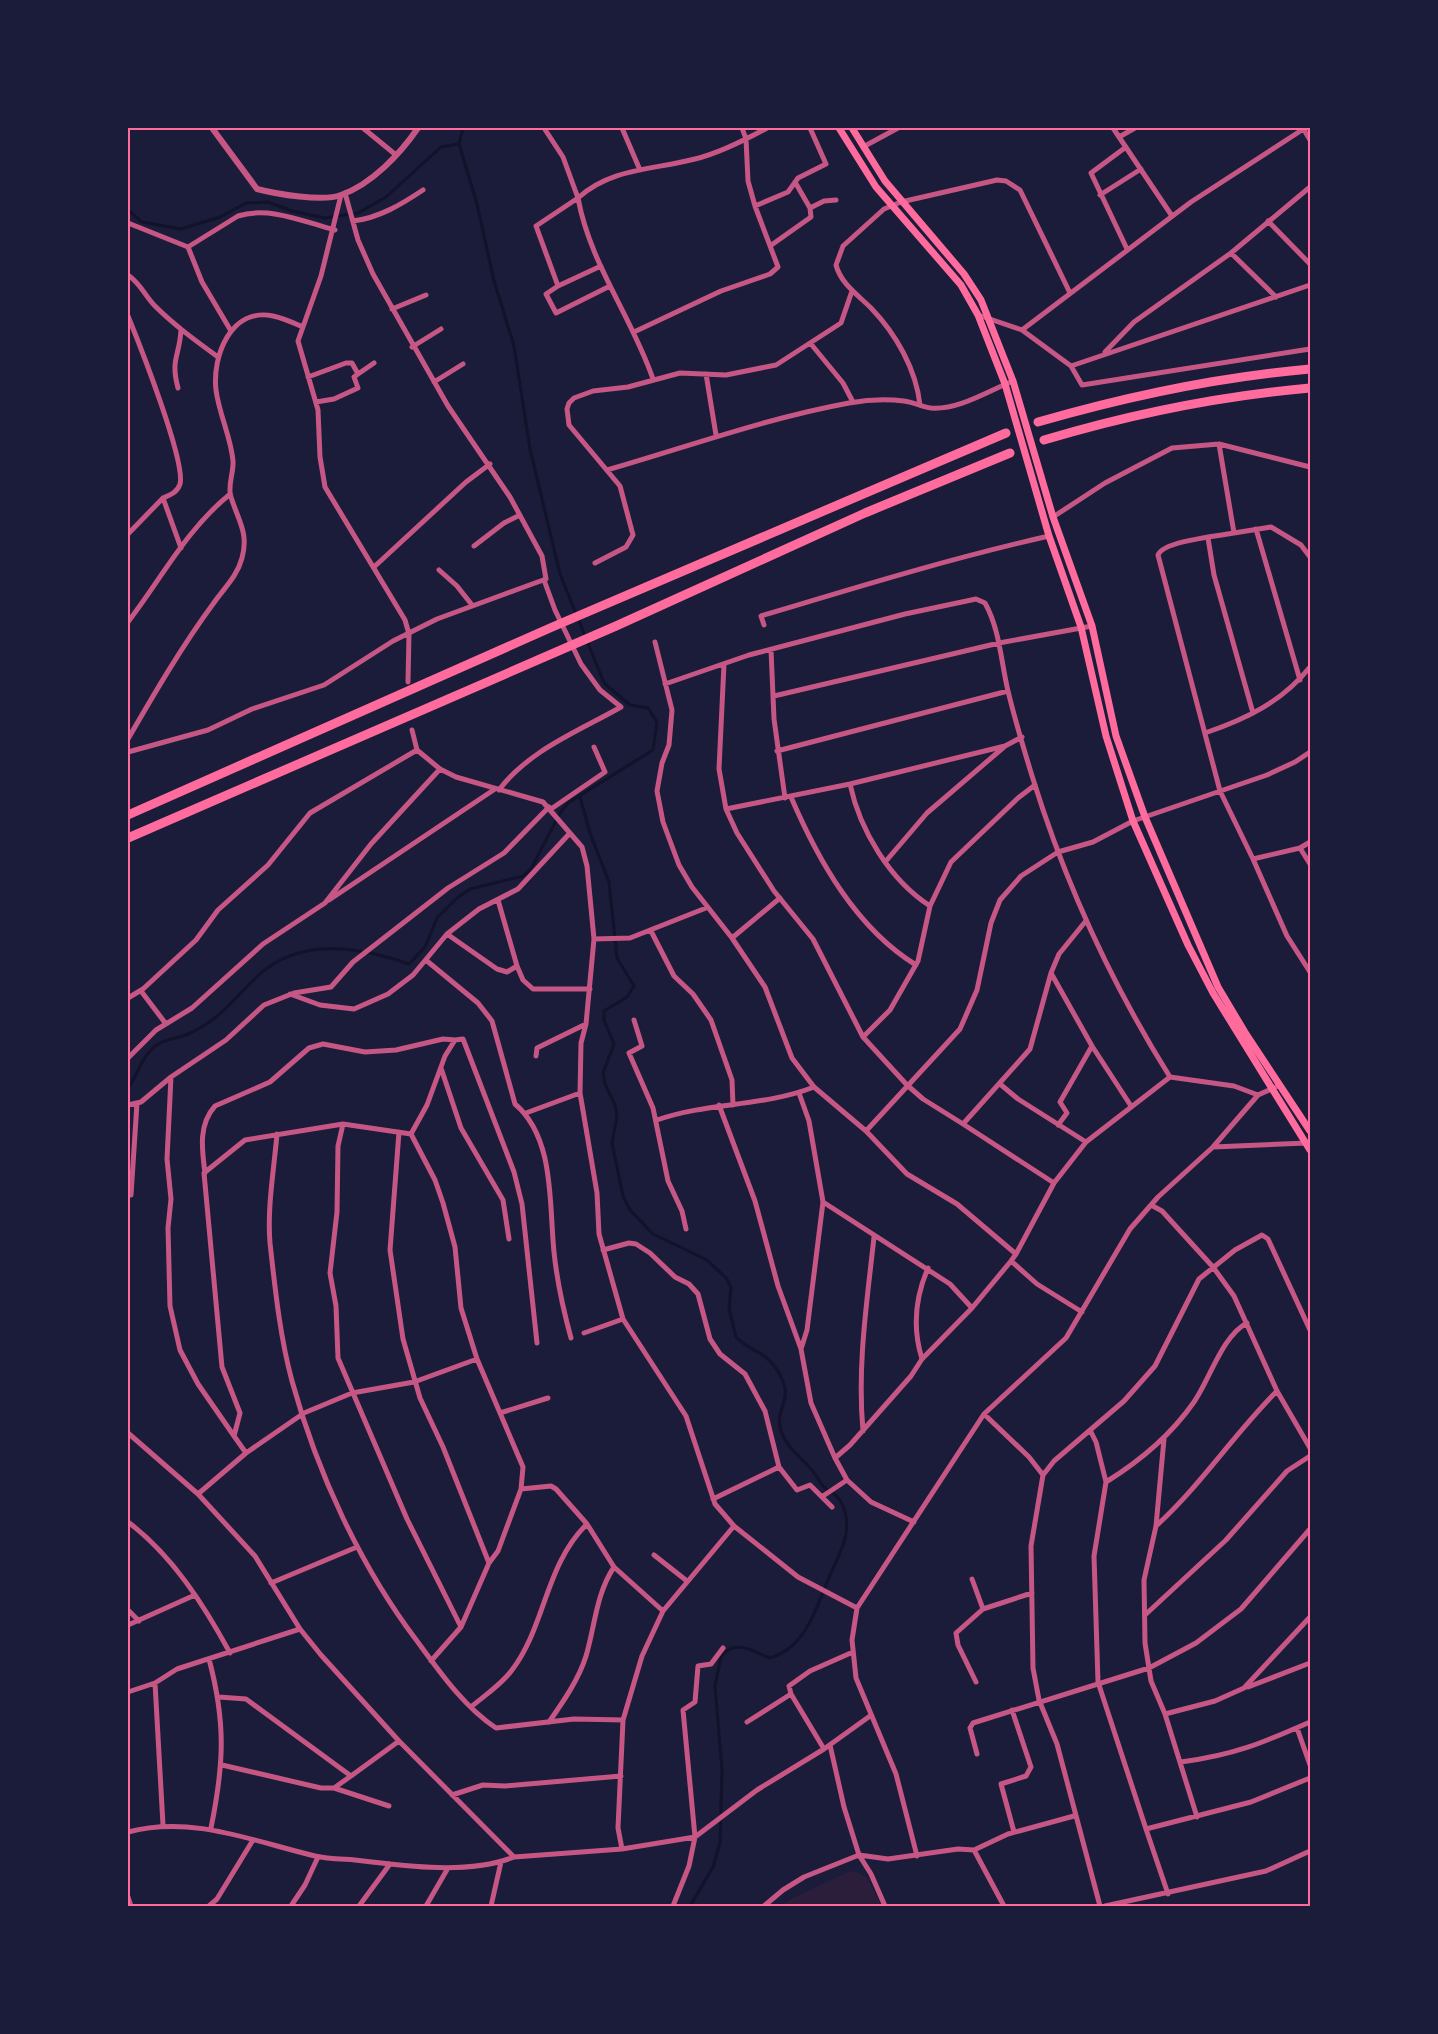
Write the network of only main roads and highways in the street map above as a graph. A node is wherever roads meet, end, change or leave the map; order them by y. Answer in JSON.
{"nodes":[{"id":1,"x":839,"y":128,"type":"edge"},
{"id":2,"x":852,"y":128,"type":"edge"},
{"id":3,"x":1311,"y":369,"type":"edge"},
{"id":4,"x":1311,"y":388,"type":"edge"},
{"id":5,"x":1038,"y":422,"type":"dead end"},
{"id":6,"x":1006,"y":433,"type":"dead end"},
{"id":7,"x":1044,"y":440,"type":"dead end"},
{"id":8,"x":1010,"y":453,"type":"dead end"},
{"id":9,"x":128,"y":815,"type":"edge"},
{"id":10,"x":128,"y":838,"type":"edge"},
{"id":11,"x":1311,"y":1131,"type":"edge"},
{"id":12,"x":1309,"y":1145,"type":"edge"}],
"edges":[{"from":1,"to":12,"type":"main road"},
{"from":2,"to":11,"type":"main road"},
{"from":3,"to":5,"type":"highway"},
{"from":4,"to":7,"type":"highway"},
{"from":6,"to":9,"type":"highway"},
{"from":8,"to":10,"type":"highway"}]}
